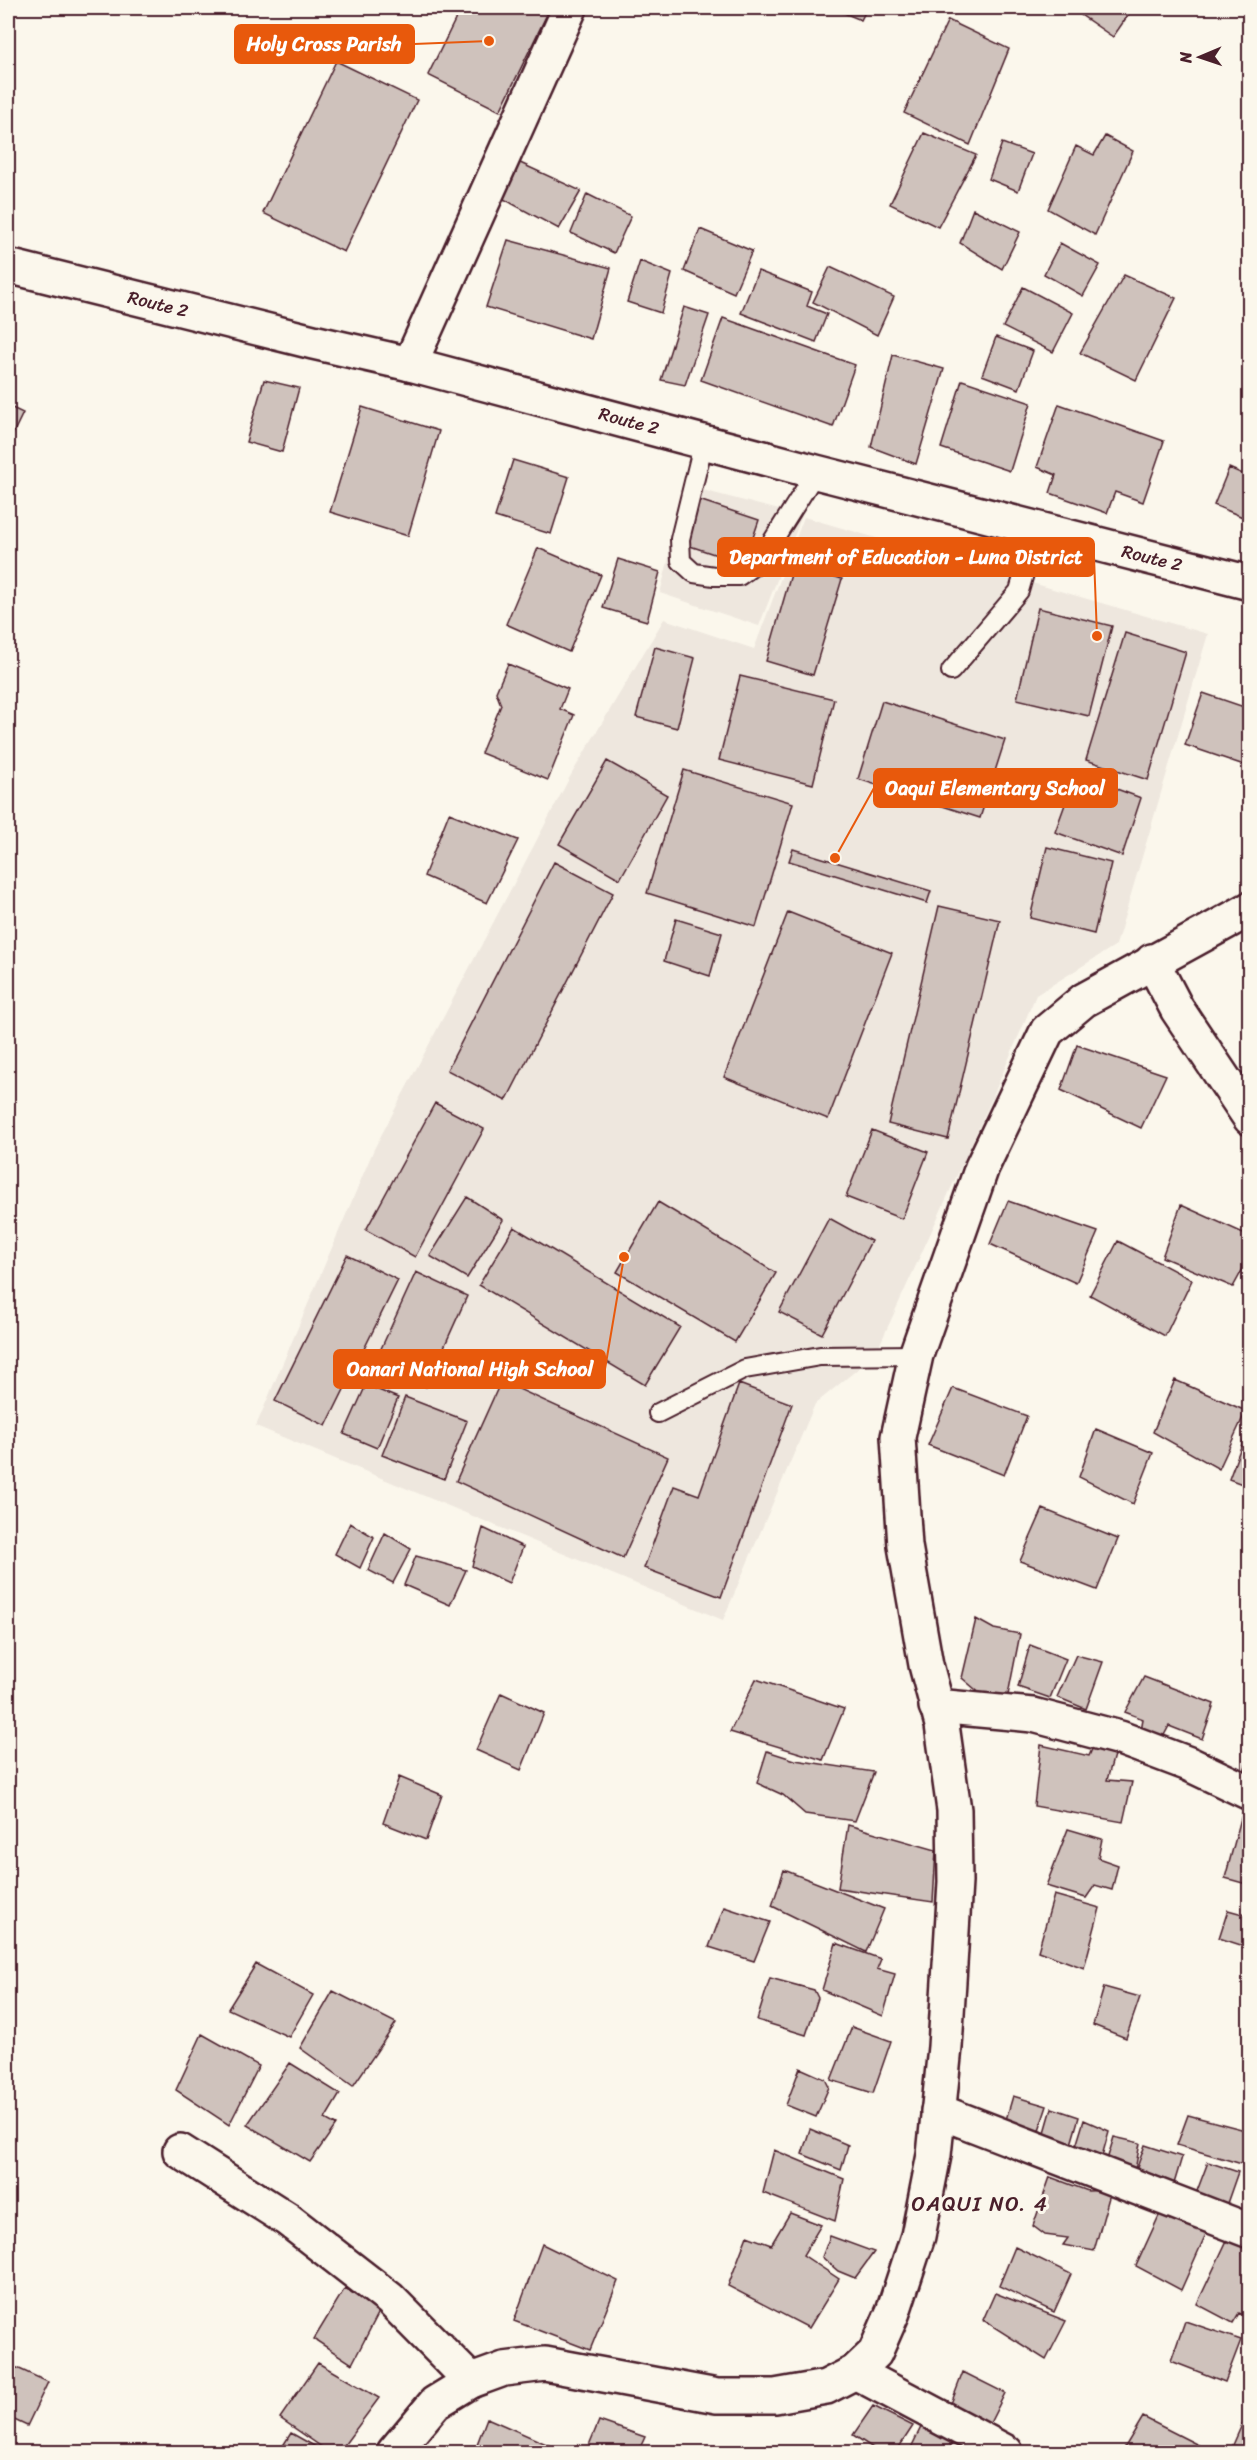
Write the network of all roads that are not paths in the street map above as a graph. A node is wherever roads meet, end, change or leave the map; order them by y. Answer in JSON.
{"nodes":[{"id":1,"x":570,"y":8,"type":"edge"},
{"id":2,"x":8,"y":266,"type":"edge"},
{"id":3,"x":411,"y":364,"type":"junction"},
{"id":4,"x":704,"y":441,"type":"junction"},
{"id":5,"x":816,"y":472,"type":"junction"},
{"id":6,"x":1037,"y":529,"type":"junction"},
{"id":7,"x":1250,"y":583,"type":"edge"},
{"id":8,"x":951,"y":671,"type":"dead end"},
{"id":9,"x":1250,"y":909,"type":"edge"},
{"id":10,"x":1152,"y":961,"type":"junction"},
{"id":11,"x":1250,"y":1118,"type":"edge"},
{"id":12,"x":916,"y":1355,"type":"junction"},
{"id":13,"x":658,"y":1413,"type":"dead end"},
{"id":14,"x":936,"y":1706,"type":"junction"},
{"id":15,"x":1250,"y":1793,"type":"edge"},
{"id":16,"x":938,"y":2111,"type":"junction"},
{"id":17,"x":180,"y":2151,"type":"dead end"},
{"id":18,"x":1250,"y":2231,"type":"edge"},
{"id":19,"x":855,"y":2372,"type":"junction"},
{"id":20,"x":471,"y":2381,"type":"junction"},
{"id":21,"x":394,"y":2452,"type":"edge"},
{"id":22,"x":1006,"y":2452,"type":"edge"}],
"edges":[{"from":1,"to":3,"type":"main road"},
{"from":2,"to":3,"type":"main road","name":"Route 2"},
{"from":3,"to":4,"type":"main road","name":"Route 2"},
{"from":4,"to":5,"type":"main road","name":"Route 2"},
{"from":4,"to":5,"type":"lane"},
{"from":5,"to":6,"type":"main road","name":"Route 2"},
{"from":6,"to":7,"type":"main road","name":"Route 2"},
{"from":6,"to":8,"type":"lane"},
{"from":9,"to":10,"type":"main road"},
{"from":10,"to":11,"type":"main road"},
{"from":10,"to":12,"type":"main road"},
{"from":12,"to":13,"type":"lane"},
{"from":12,"to":14,"type":"main road"},
{"from":14,"to":15,"type":"main road"},
{"from":14,"to":16,"type":"main road"},
{"from":16,"to":18,"type":"main road"},
{"from":16,"to":19,"type":"main road"},
{"from":17,"to":20,"type":"main road"},
{"from":19,"to":20,"type":"main road"},
{"from":19,"to":22,"type":"main road"},
{"from":20,"to":21,"type":"main road"}]}
